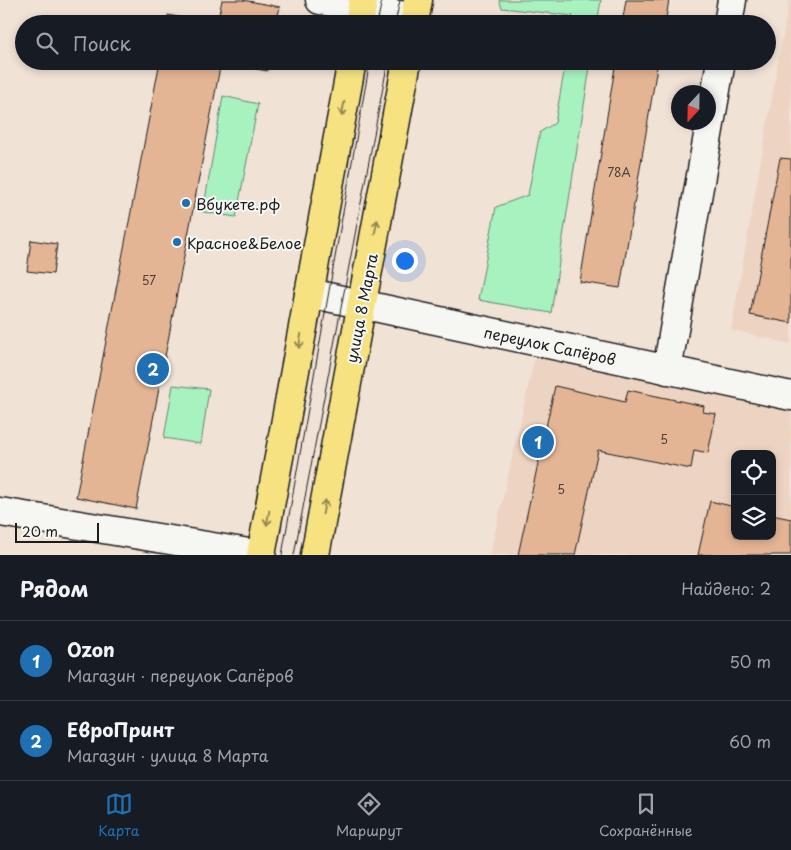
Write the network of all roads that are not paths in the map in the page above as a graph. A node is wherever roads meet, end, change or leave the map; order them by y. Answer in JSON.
{"nodes":[{"id":1,"x":320,"y":0,"type":"edge"},
{"id":2,"x":732,"y":0,"type":"edge"},
{"id":3,"x":361,"y":11,"type":"edge"},
{"id":4,"x":415,"y":14,"type":"edge"},
{"id":5,"x":730,"y":15,"type":"edge"},
{"id":6,"x":350,"y":70,"type":"edge"},
{"id":7,"x":405,"y":70,"type":"edge"},
{"id":8,"x":719,"y":70,"type":"edge"},
{"id":9,"x":309,"y":293,"type":"junction"},
{"id":10,"x":361,"y":305,"type":"junction"},
{"id":11,"x":667,"y":370,"type":"junction"},
{"id":12,"x":791,"y":396,"type":"edge"},
{"id":13,"x":0,"y":512,"type":"edge"},
{"id":14,"x":261,"y":555,"type":"edge"},
{"id":15,"x":315,"y":555,"type":"edge"}],
"edges":[{"from":1,"to":3,"type":"street"},
{"from":2,"to":5,"type":"street"},
{"from":3,"to":4,"type":"street"},
{"from":6,"to":9,"type":"main road","one_way":true},
{"from":10,"to":7,"type":"main road","name":"улица 8 Марта","one_way":true},
{"from":8,"to":11,"type":"street"},
{"from":9,"to":10,"type":"street","name":"переулок Сапёров"},
{"from":9,"to":14,"type":"main road","one_way":true},
{"from":10,"to":11,"type":"street","name":"переулок Сапёров"},
{"from":15,"to":10,"type":"main road","name":"улица 8 Марта","one_way":true},
{"from":11,"to":12,"type":"street","name":"переулок Сапёров"},
{"from":13,"to":14,"type":"street"}]}
